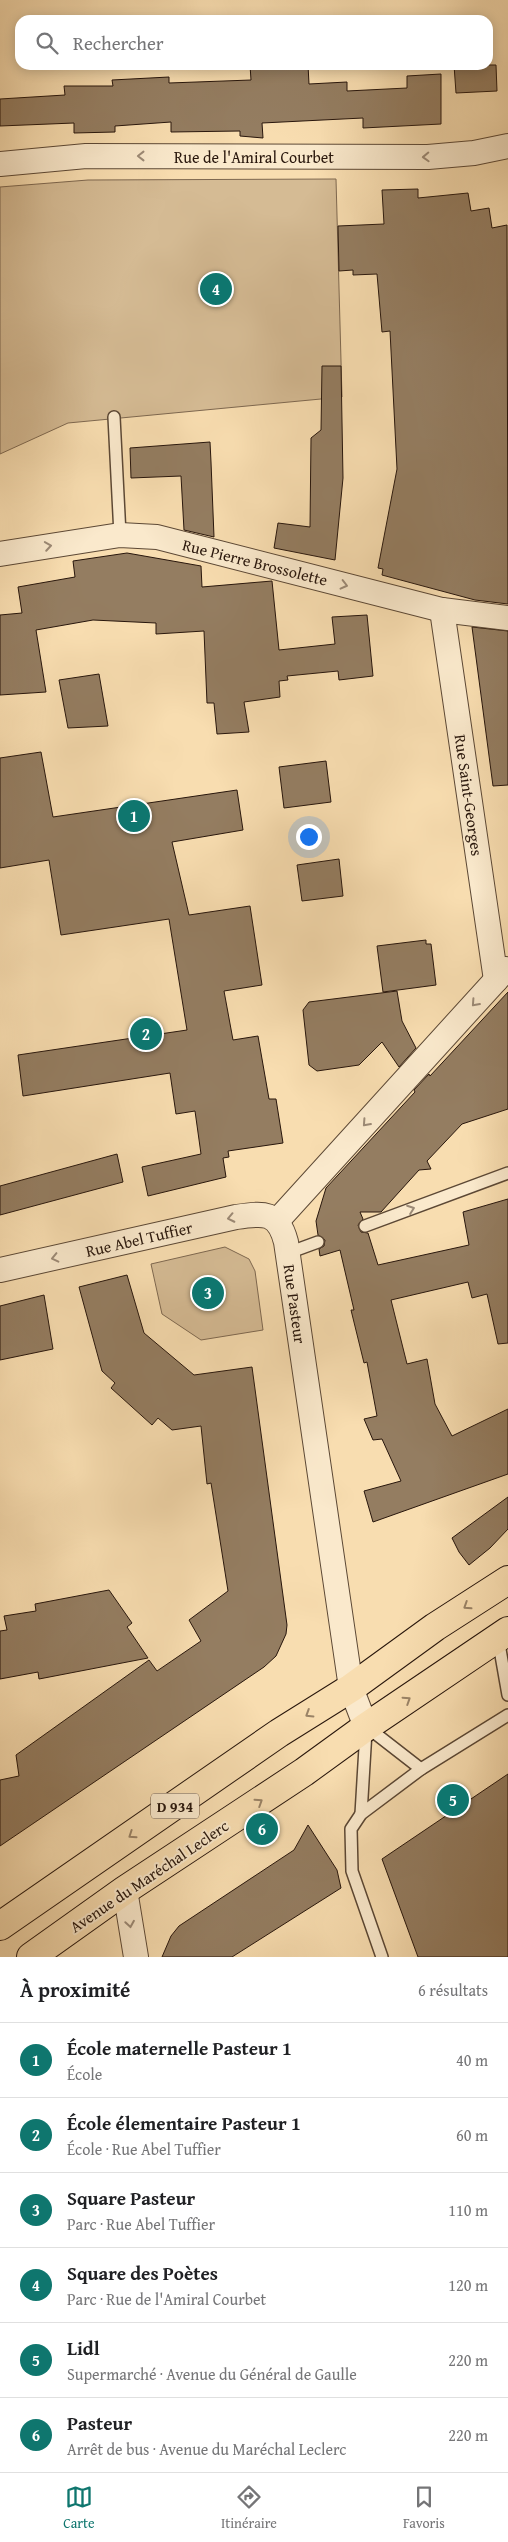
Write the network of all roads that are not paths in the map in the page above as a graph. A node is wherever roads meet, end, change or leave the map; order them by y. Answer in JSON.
{"nodes":[{"id":1,"x":508,"y":146,"type":"edge"},
{"id":2,"x":0,"y":164,"type":"edge"},
{"id":3,"x":114,"y":417,"type":"dead end"},
{"id":4,"x":120,"y":534,"type":"junction"},
{"id":5,"x":0,"y":554,"type":"edge"},
{"id":6,"x":442,"y":610,"type":"junction"},
{"id":7,"x":508,"y":618,"type":"edge"},
{"id":8,"x":502,"y":974,"type":"edge"},
{"id":9,"x":508,"y":1173,"type":"edge"},
{"id":10,"x":277,"y":1221,"type":"junction"},
{"id":11,"x":365,"y":1226,"type":"dead end"},
{"id":12,"x":318,"y":1242,"type":"dead end"},
{"id":13,"x":288,"y":1253,"type":"junction"},
{"id":14,"x":0,"y":1270,"type":"edge"},
{"id":15,"x":508,"y":1580,"type":"edge"},
{"id":16,"x":503,"y":1635,"type":"edge"},
{"id":17,"x":351,"y":1688,"type":"junction"},
{"id":18,"x":508,"y":1695,"type":"edge"},
{"id":19,"x":508,"y":1715,"type":"edge"},
{"id":20,"x":366,"y":1727,"type":"junction"},
{"id":21,"x":420,"y":1769,"type":"junction"},
{"id":22,"x":361,"y":1814,"type":"junction"},
{"id":23,"x":125,"y":1890,"type":"junction"},
{"id":24,"x":0,"y":1926,"type":"edge"},
{"id":25,"x":31,"y":1957,"type":"edge"},
{"id":26,"x":136,"y":1957,"type":"edge"},
{"id":27,"x":382,"y":1957,"type":"edge"}],
"edges":[{"from":1,"to":2,"type":"street","name":"Rue de l'Amiral Courbet","one_way":true},
{"from":3,"to":4,"type":"lane"},
{"from":5,"to":4,"type":"street","name":"Rue Pierre Brossolette","one_way":true},
{"from":4,"to":6,"type":"street","name":"Rue Pierre Brossolette","one_way":true},
{"from":6,"to":7,"type":"street","name":"Rue Pierre Brossolette"},
{"from":6,"to":8,"type":"street","name":"Rue Saint-Georges"},
{"from":8,"to":10,"type":"street","one_way":true},
{"from":11,"to":9,"type":"lane","one_way":true},
{"from":10,"to":13,"type":"street","name":"Rue Pasteur"},
{"from":10,"to":14,"type":"street","name":"Rue Abel Tuffier","one_way":true},
{"from":12,"to":13,"type":"lane"},
{"from":13,"to":17,"type":"street","name":"Rue Pasteur"},
{"from":15,"to":17,"type":"main road","number":"D 934","one_way":true},
{"from":16,"to":18,"type":"lane"},
{"from":20,"to":16,"type":"main road","number":"D 934","one_way":true},
{"from":17,"to":20,"type":"street","name":"Rue Pasteur"},
{"from":17,"to":24,"type":"main road","number":"D 934","one_way":true},
{"from":19,"to":21,"type":"lane"},
{"from":20,"to":21,"type":"lane"},
{"from":20,"to":22,"type":"lane"},
{"from":23,"to":20,"type":"main road","name":"Avenue du Maréchal Leclerc","number":"D 934","one_way":true},
{"from":21,"to":22,"type":"lane"},
{"from":22,"to":27,"type":"lane"},
{"from":23,"to":25,"type":"main road","name":"Avenue du Maréchal Leclerc","number":"D 934"},
{"from":23,"to":26,"type":"street","one_way":true}]}
